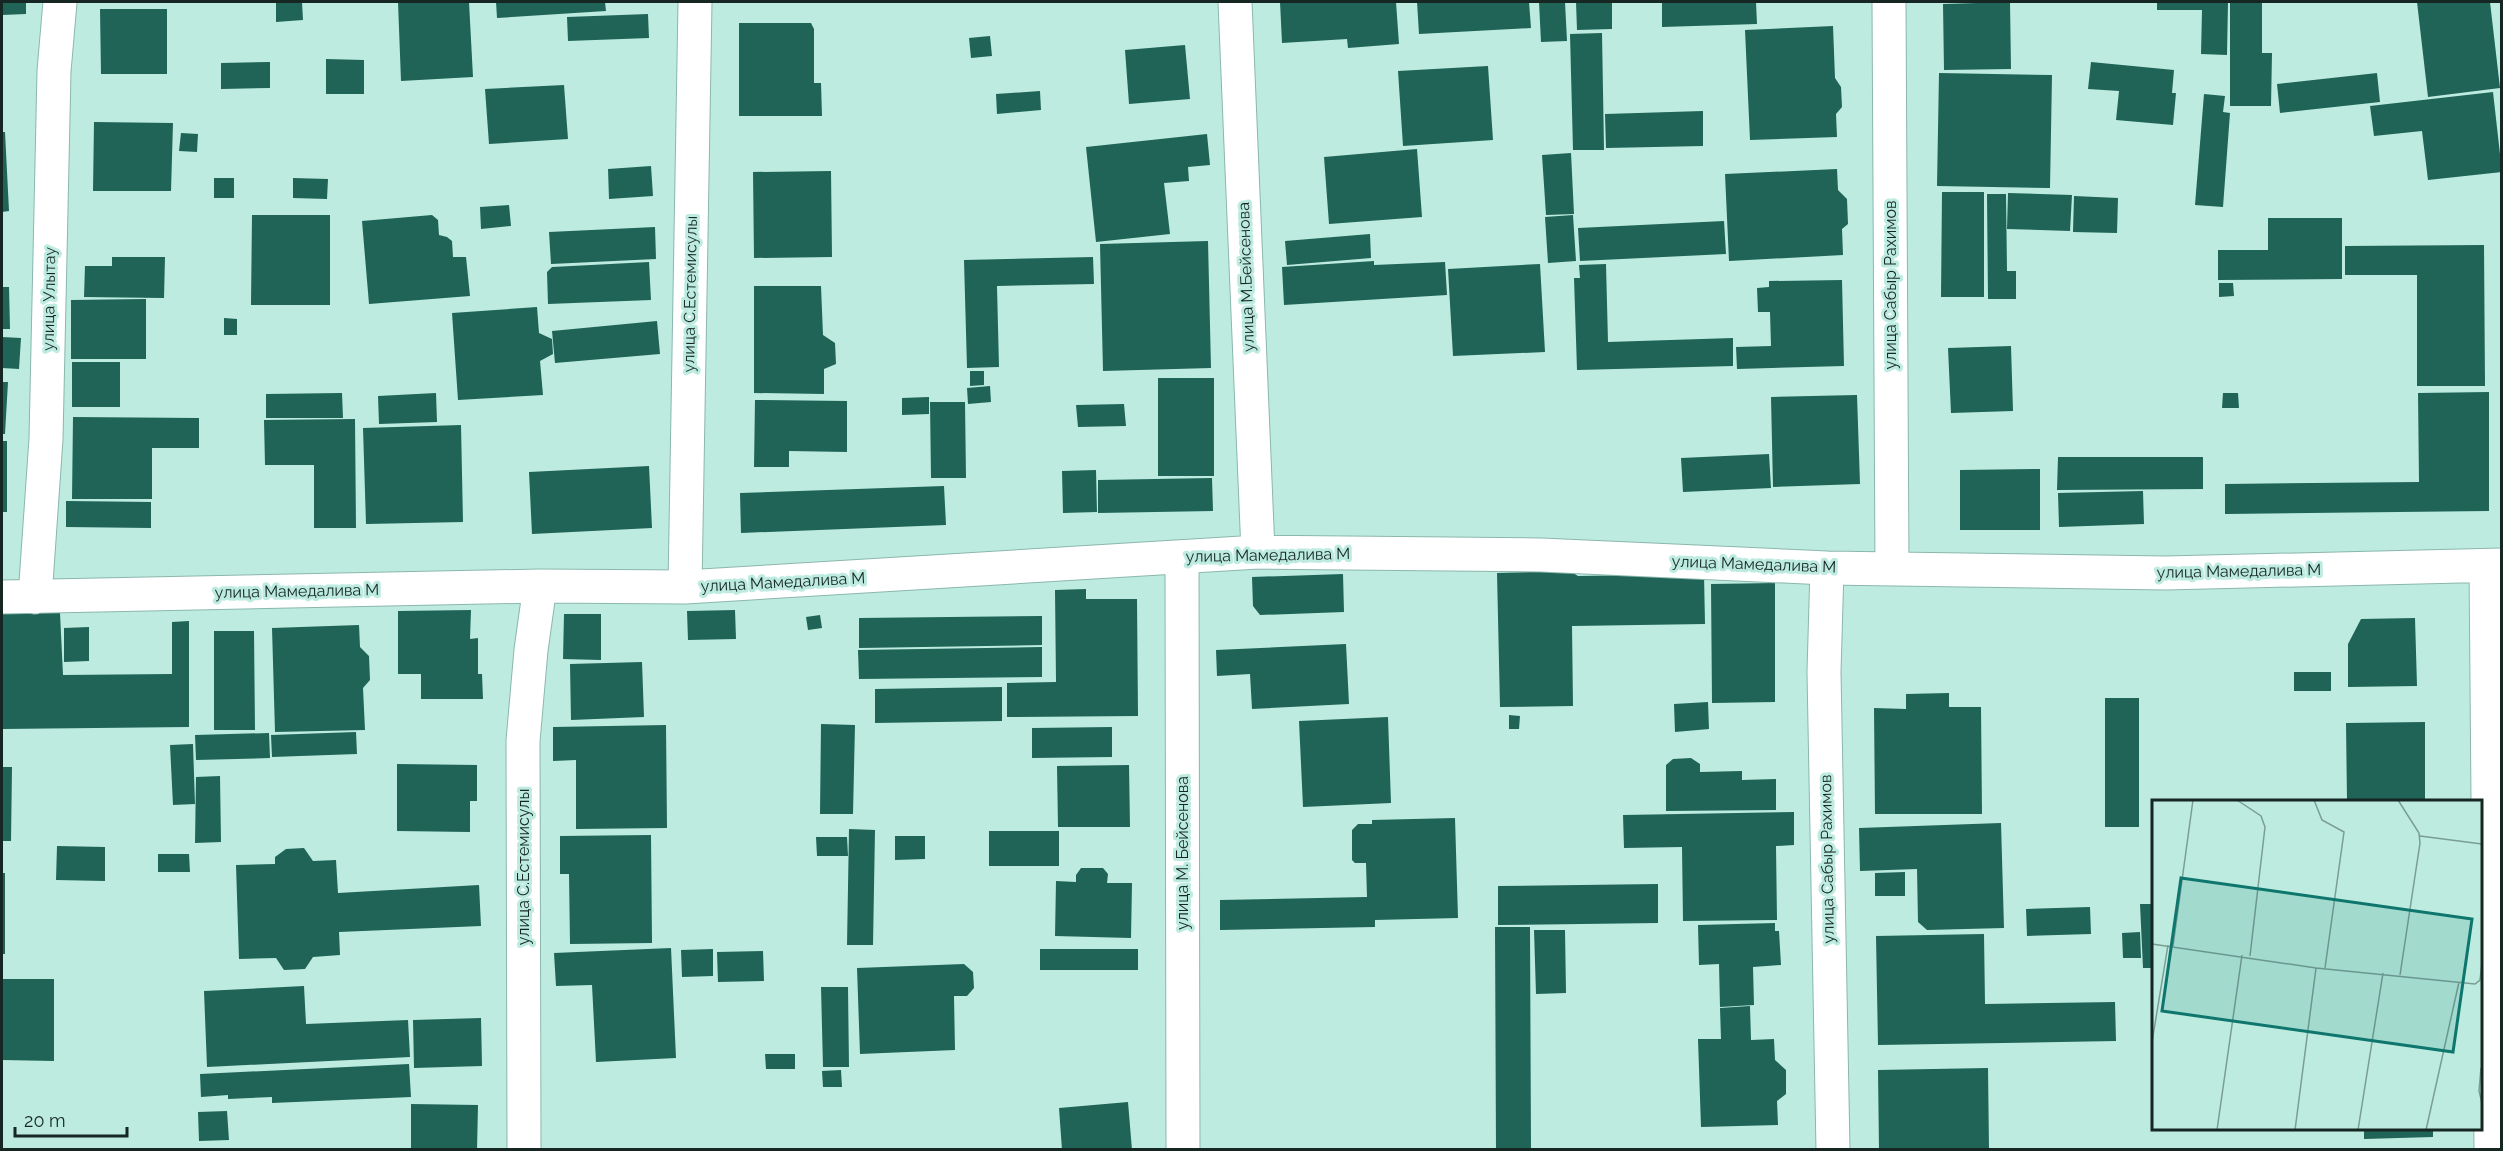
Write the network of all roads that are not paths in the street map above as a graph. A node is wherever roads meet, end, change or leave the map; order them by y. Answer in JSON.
{"nodes":[{"id":1,"x":60,"y":2,"type":"edge"},
{"id":2,"x":695,"y":2,"type":"edge"},
{"id":3,"x":1235,"y":2,"type":"edge"},
{"id":4,"x":1889,"y":2,"type":"edge"},
{"id":5,"x":1258,"y":552,"type":"junction"},
{"id":6,"x":1182,"y":557,"type":"junction"},
{"id":7,"x":2494,"y":566,"type":"edge"},
{"id":8,"x":1827,"y":568,"type":"junction"},
{"id":9,"x":1892,"y":568,"type":"junction"},
{"id":10,"x":540,"y":586,"type":"junction"},
{"id":11,"x":685,"y":587,"type":"junction"},
{"id":12,"x":2,"y":597,"type":"edge"},
{"id":13,"x":35,"y":597,"type":"junction"},
{"id":14,"x":524,"y":1149,"type":"edge"},
{"id":15,"x":1183,"y":1149,"type":"edge"},
{"id":16,"x":1833,"y":1149,"type":"edge"},
{"id":17,"x":2491,"y":1149,"type":"edge"}],
"edges":[{"from":1,"to":13,"type":"street","name":"улица Улытау"},
{"from":2,"to":11,"type":"street","name":"улица С.Естемисулы"},
{"from":3,"to":5,"type":"street","name":"улица М.Бейсенова"},
{"from":4,"to":9,"type":"street","name":"улица Сабыр Рахимов"},
{"from":5,"to":6,"type":"street","name":"улица Мамедалива М"},
{"from":5,"to":8,"type":"street","name":"улица Мамедалива М"},
{"from":6,"to":11,"type":"street","name":"улица Мамедалива М"},
{"from":6,"to":15,"type":"street","name":"улица М. Бейсенова"},
{"from":7,"to":9,"type":"street","name":"улица Мамедалива М"},
{"from":7,"to":17,"type":"street"},
{"from":8,"to":9,"type":"street","name":"улица Мамедалива М"},
{"from":8,"to":16,"type":"street","name":"улица Сабыр Рахимов"},
{"from":10,"to":11,"type":"street","name":"улица Мамедалива М"},
{"from":10,"to":13,"type":"street","name":"улица Мамедалива М"},
{"from":10,"to":14,"type":"street","name":"улица С.Естемисулы"},
{"from":12,"to":13,"type":"street","name":"улица Мамедалива М"}]}
